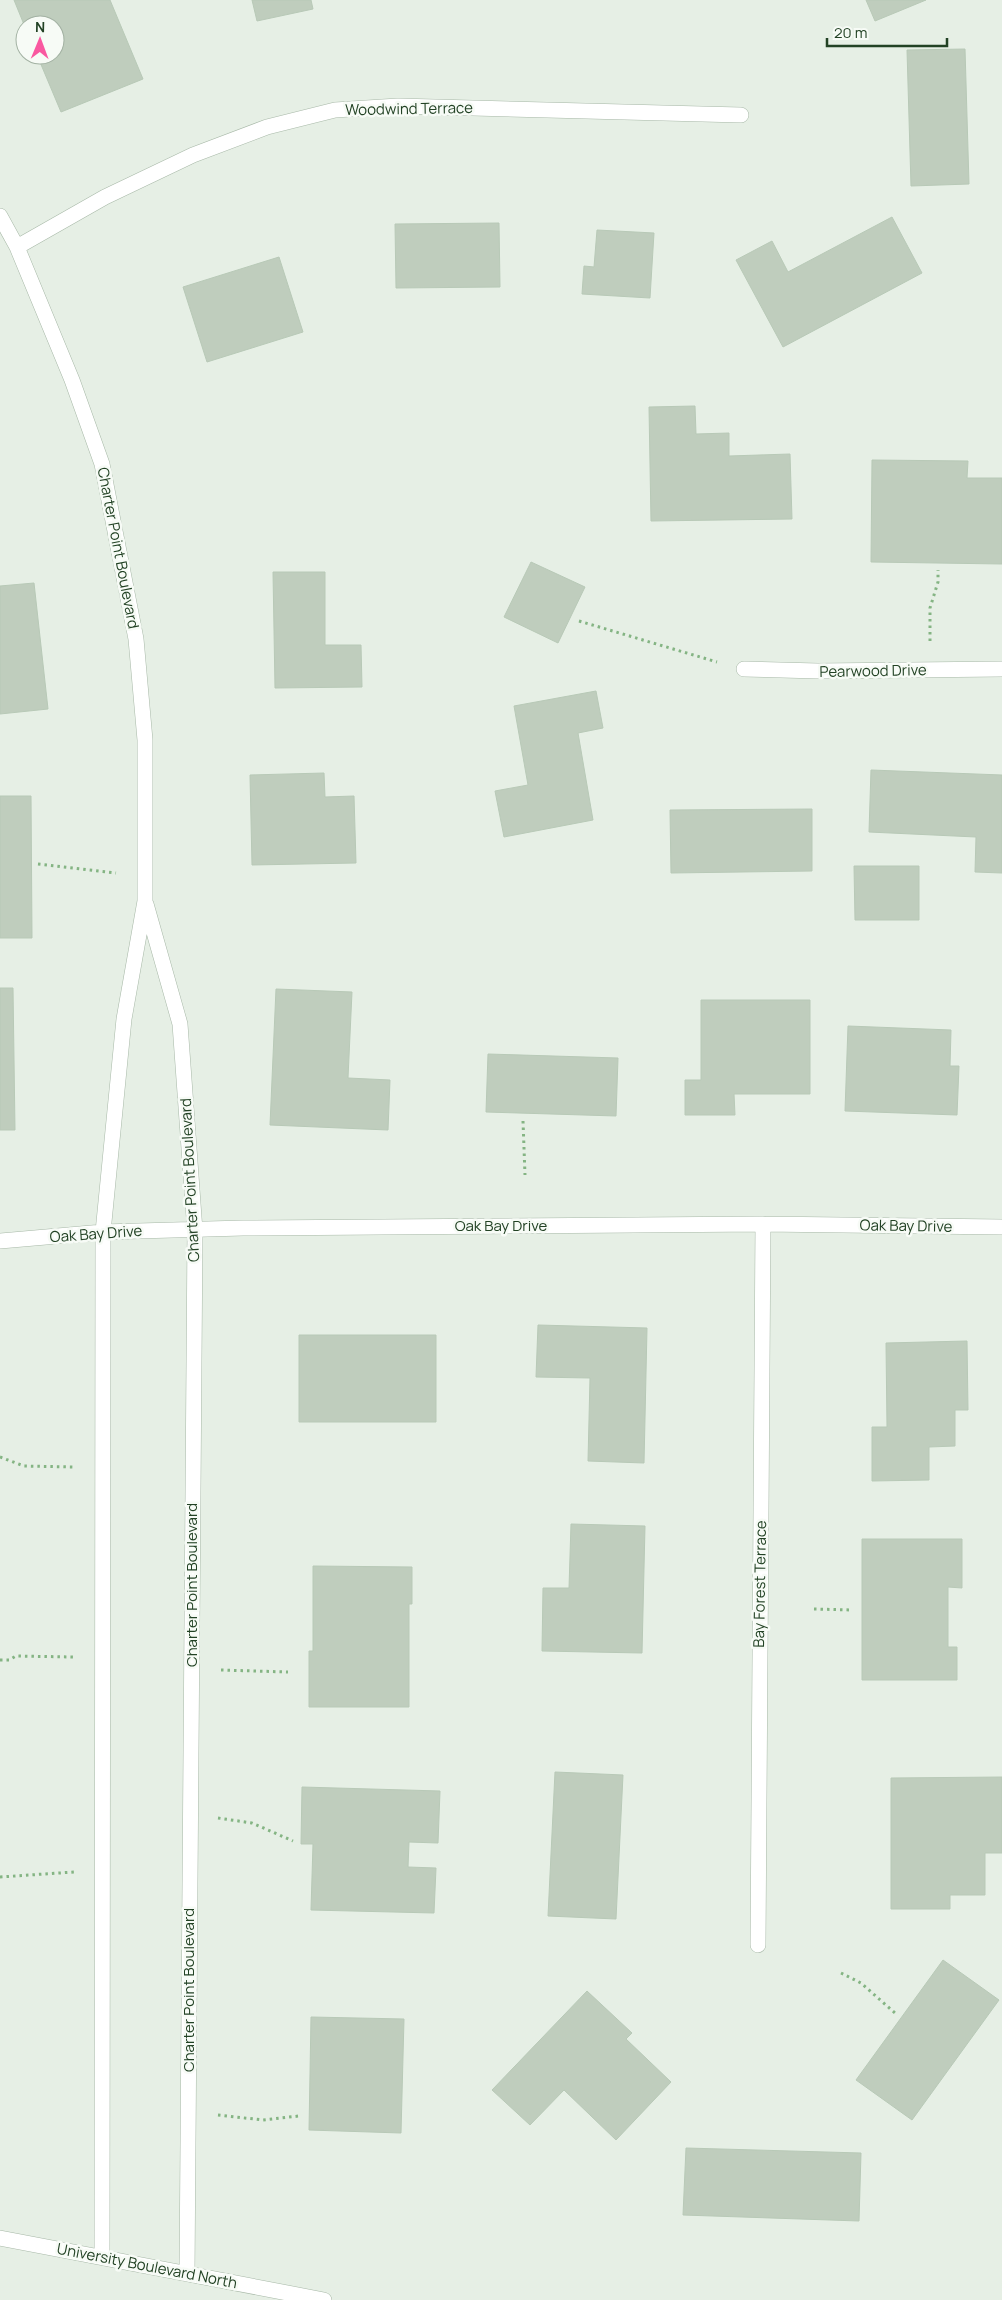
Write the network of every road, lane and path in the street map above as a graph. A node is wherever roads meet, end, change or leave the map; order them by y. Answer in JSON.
{"nodes":[{"id":1,"x":741,"y":115,"type":"dead end"},
{"id":2,"x":0,"y":216,"type":"edge"},
{"id":3,"x":17,"y":247,"type":"junction"},
{"id":4,"x":938,"y":570,"type":"dead end"},
{"id":5,"x":578,"y":621,"type":"dead end"},
{"id":6,"x":744,"y":669,"type":"joint"},
{"id":7,"x":1002,"y":669,"type":"edge"},
{"id":8,"x":930,"y":670,"type":"junction"},
{"id":9,"x":38,"y":864,"type":"dead end"},
{"id":10,"x":145,"y":876,"type":"junction"},
{"id":11,"x":145,"y":901,"type":"junction"},
{"id":12,"x":523,"y":1121,"type":"dead end"},
{"id":13,"x":525,"y":1175,"type":"dead end"},
{"id":14,"x":763,"y":1224,"type":"junction"},
{"id":15,"x":1002,"y":1227,"type":"edge"},
{"id":16,"x":195,"y":1230,"type":"junction"},
{"id":17,"x":104,"y":1232,"type":"junction"},
{"id":18,"x":0,"y":1241,"type":"edge"},
{"id":19,"x":0,"y":1457,"type":"edge"},
{"id":20,"x":103,"y":1467,"type":"junction"},
{"id":21,"x":814,"y":1610,"type":"dead end"},
{"id":22,"x":852,"y":1610,"type":"dead end"},
{"id":23,"x":103,"y":1657,"type":"junction"},
{"id":24,"x":0,"y":1660,"type":"edge"},
{"id":25,"x":192,"y":1670,"type":"junction"},
{"id":26,"x":288,"y":1672,"type":"dead end"},
{"id":27,"x":191,"y":1822,"type":"junction"},
{"id":28,"x":293,"y":1841,"type":"dead end"},
{"id":29,"x":103,"y":1871,"type":"junction"},
{"id":30,"x":0,"y":1877,"type":"edge"},
{"id":31,"x":758,"y":1945,"type":"dead end"},
{"id":32,"x":841,"y":1974,"type":"dead end"},
{"id":33,"x":895,"y":2014,"type":"dead end"},
{"id":34,"x":188,"y":2113,"type":"junction"},
{"id":35,"x":299,"y":2116,"type":"dead end"},
{"id":36,"x":0,"y":2238,"type":"edge"},
{"id":37,"x":102,"y":2257,"type":"junction"},
{"id":38,"x":187,"y":2274,"type":"junction"},
{"id":39,"x":324,"y":2300,"type":"edge"}],
"edges":[{"from":1,"to":3,"type":"street","name":"Woodwind Terrace"},
{"from":2,"to":3,"type":"street","name":"Charter Point Boulevard"},
{"from":3,"to":10,"type":"street","name":"Charter Point Boulevard"},
{"from":4,"to":8,"type":"path"},
{"from":5,"to":6,"type":"path"},
{"from":6,"to":8,"type":"street","name":"Pearwood Drive"},
{"from":7,"to":8,"type":"street","name":"Pearwood Drive"},
{"from":9,"to":10,"type":"path"},
{"from":10,"to":11,"type":"street","name":"Charter Point Boulevard"},
{"from":11,"to":16,"type":"street","name":"Charter Point Boulevard"},
{"from":11,"to":17,"type":"street","name":"Charter Point Boulevard"},
{"from":12,"to":13,"type":"path"},
{"from":14,"to":15,"type":"street","name":"Oak Bay Drive"},
{"from":14,"to":16,"type":"street","name":"Oak Bay Drive"},
{"from":14,"to":31,"type":"street","name":"Bay Forest Terrace"},
{"from":16,"to":17,"type":"street","name":"Oak Bay Drive"},
{"from":16,"to":25,"type":"street","name":"Charter Point Boulevard"},
{"from":17,"to":18,"type":"street","name":"Oak Bay Drive"},
{"from":17,"to":20,"type":"street","name":"Charter Point Boulevard"},
{"from":19,"to":20,"type":"path"},
{"from":20,"to":23,"type":"street","name":"Charter Point Boulevard"},
{"from":21,"to":22,"type":"path"},
{"from":23,"to":24,"type":"path"},
{"from":23,"to":29,"type":"street","name":"Charter Point Boulevard"},
{"from":25,"to":26,"type":"path"},
{"from":25,"to":27,"type":"street","name":"Charter Point Boulevard"},
{"from":27,"to":28,"type":"path"},
{"from":27,"to":34,"type":"street","name":"Charter Point Boulevard"},
{"from":29,"to":30,"type":"path"},
{"from":29,"to":37,"type":"street","name":"Charter Point Boulevard"},
{"from":32,"to":33,"type":"path"},
{"from":34,"to":35,"type":"path"},
{"from":34,"to":38,"type":"street","name":"Charter Point Boulevard"},
{"from":36,"to":37,"type":"street","name":"University Boulevard North"},
{"from":37,"to":38,"type":"street","name":"University Boulevard North"},
{"from":38,"to":39,"type":"street","name":"University Boulevard North"}]}
